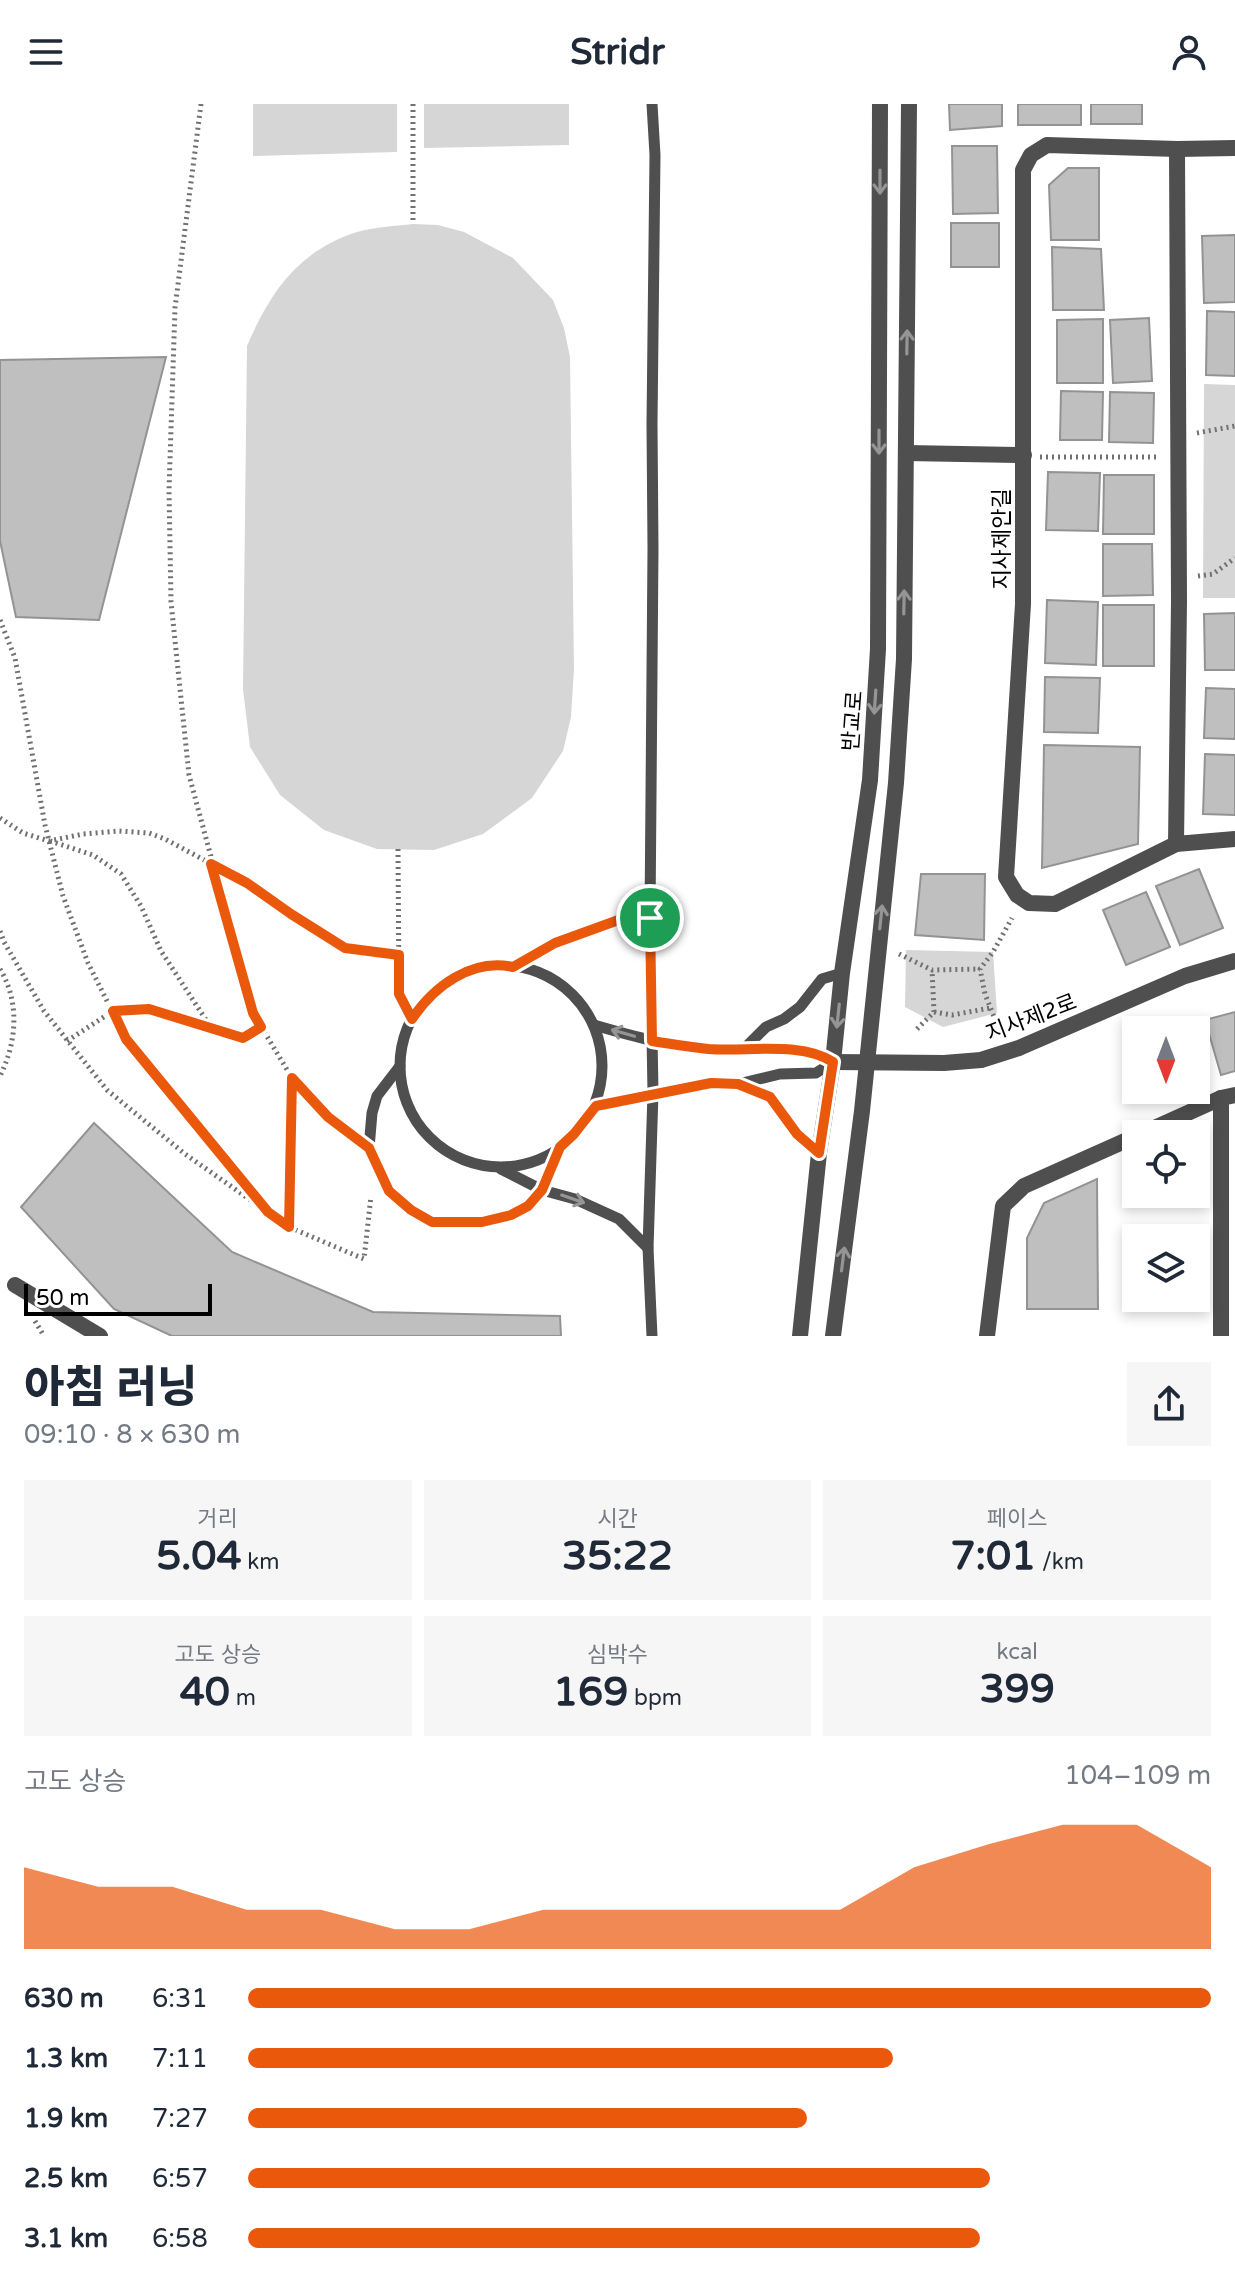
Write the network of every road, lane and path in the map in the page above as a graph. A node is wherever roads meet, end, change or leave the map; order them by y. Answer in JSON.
{"nodes":[{"id":1,"x":201,"y":104,"type":"edge"},
{"id":2,"x":413,"y":104,"type":"edge"},
{"id":3,"x":652,"y":104,"type":"edge"},
{"id":4,"x":880,"y":104,"type":"edge"},
{"id":5,"x":909,"y":104,"type":"edge"},
{"id":6,"x":1235,"y":148,"type":"edge"},
{"id":7,"x":1177,"y":149,"type":"junction"},
{"id":8,"x":413,"y":224,"type":"dead end"},
{"id":9,"x":1235,"y":426,"type":"edge"},
{"id":10,"x":1192,"y":434,"type":"dead end"},
{"id":11,"x":906,"y":453,"type":"junction"},
{"id":12,"x":1031,"y":456,"type":"junction"},
{"id":13,"x":1159,"y":457,"type":"dead end"},
{"id":14,"x":1235,"y":558,"type":"edge"},
{"id":15,"x":1191,"y":576,"type":"dead end"},
{"id":16,"x":0,"y":620,"type":"edge"},
{"id":17,"x":0,"y":818,"type":"edge"},
{"id":18,"x":1235,"y":839,"type":"edge"},
{"id":19,"x":49,"y":841,"type":"junction"},
{"id":20,"x":1176,"y":844,"type":"junction"},
{"id":21,"x":398,"y":849,"type":"dead end"},
{"id":22,"x":211,"y":864,"type":"junction"},
{"id":23,"x":650,"y":918,"type":"junction"},
{"id":24,"x":1012,"y":918,"type":"dead end"},
{"id":25,"x":0,"y":931,"type":"edge"},
{"id":26,"x":899,"y":954,"type":"dead end"},
{"id":27,"x":399,"y":955,"type":"junction"},
{"id":28,"x":1235,"y":961,"type":"edge"},
{"id":29,"x":513,"y":967,"type":"junction"},
{"id":30,"x":0,"y":969,"type":"edge"},
{"id":31,"x":980,"y":969,"type":"junction"},
{"id":32,"x":932,"y":970,"type":"junction"},
{"id":33,"x":842,"y":973,"type":"junction"},
{"id":34,"x":990,"y":1008,"type":"junction"},
{"id":35,"x":113,"y":1011,"type":"junction"},
{"id":36,"x":934,"y":1012,"type":"junction"},
{"id":37,"x":412,"y":1019,"type":"junction"},
{"id":38,"x":594,"y":1025,"type":"junction"},
{"id":39,"x":210,"y":1026,"type":"junction"},
{"id":40,"x":261,"y":1027,"type":"junction"},
{"id":41,"x":998,"y":1027,"type":"dead end"},
{"id":42,"x":917,"y":1029,"type":"dead end"},
{"id":43,"x":67,"y":1041,"type":"junction"},
{"id":44,"x":652,"y":1041,"type":"junction"},
{"id":45,"x":744,"y":1049,"type":"junction"},
{"id":46,"x":833,"y":1062,"type":"junction"},
{"id":47,"x":867,"y":1062,"type":"junction"},
{"id":48,"x":400,"y":1066,"type":"junction"},
{"id":49,"x":0,"y":1076,"type":"edge"},
{"id":50,"x":292,"y":1078,"type":"junction"},
{"id":51,"x":738,"y":1084,"type":"junction"},
{"id":52,"x":653,"y":1093,"type":"junction"},
{"id":53,"x":1228,"y":1097,"type":"edge"},
{"id":54,"x":596,"y":1106,"type":"junction"},
{"id":55,"x":1174,"y":1120,"type":"edge"},
{"id":56,"x":1122,"y":1142,"type":"edge"},
{"id":57,"x":560,"y":1147,"type":"junction"},
{"id":58,"x":819,"y":1153,"type":"junction"},
{"id":59,"x":372,"y":1154,"type":"junction"},
{"id":60,"x":501,"y":1169,"type":"junction"},
{"id":61,"x":542,"y":1190,"type":"junction"},
{"id":62,"x":268,"y":1212,"type":"junction"},
{"id":63,"x":289,"y":1227,"type":"junction"},
{"id":64,"x":648,"y":1248,"type":"junction"},
{"id":65,"x":15,"y":1285,"type":"dead end"},
{"id":66,"x":100,"y":1336,"type":"edge"},
{"id":67,"x":652,"y":1336,"type":"edge"},
{"id":68,"x":800,"y":1336,"type":"edge"},
{"id":69,"x":833,"y":1336,"type":"edge"},
{"id":70,"x":987,"y":1336,"type":"edge"},
{"id":71,"x":1221,"y":1336,"type":"edge"}],
"edges":[{"from":1,"to":22,"type":"path"},
{"from":2,"to":8,"type":"path"},
{"from":3,"to":23,"type":"lane"},
{"from":4,"to":33,"type":"street","name":"반교로","one_way":true},
{"from":11,"to":5,"type":"street","one_way":true},
{"from":6,"to":7,"type":"street","name":"지사제안길"},
{"from":7,"to":12,"type":"street","name":"지사제안길"},
{"from":7,"to":20,"type":"street"},
{"from":9,"to":10,"type":"path"},
{"from":11,"to":12,"type":"street"},
{"from":47,"to":11,"type":"street","one_way":true},
{"from":12,"to":13,"type":"path"},
{"from":12,"to":20,"type":"street","name":"지사제안길"},
{"from":14,"to":15,"type":"path"},
{"from":16,"to":19,"type":"path"},
{"from":17,"to":19,"type":"path"},
{"from":18,"to":20,"type":"street","name":"지사제안길"},
{"from":19,"to":22,"type":"path"},
{"from":19,"to":35,"type":"path"},
{"from":19,"to":39,"type":"path"},
{"from":21,"to":27,"type":"path"},
{"from":22,"to":27,"type":"path"},
{"from":22,"to":40,"type":"path"},
{"from":23,"to":29,"type":"lane"},
{"from":23,"to":44,"type":"lane"},
{"from":24,"to":31,"type":"path"},
{"from":25,"to":43,"type":"path"},
{"from":26,"to":32,"type":"path"},
{"from":27,"to":37,"type":"path"},
{"from":28,"to":47,"type":"street","name":"지사제2로"},
{"from":29,"to":37,"type":"lane"},
{"from":29,"to":38,"type":"lane"},
{"from":30,"to":49,"type":"path"},
{"from":31,"to":32,"type":"path"},
{"from":31,"to":34,"type":"path"},
{"from":32,"to":36,"type":"path"},
{"from":33,"to":45,"type":"lane"},
{"from":33,"to":46,"type":"street","name":"반교로","one_way":true},
{"from":34,"to":36,"type":"path"},
{"from":34,"to":41,"type":"path"},
{"from":35,"to":39,"type":"path"},
{"from":35,"to":43,"type":"path"},
{"from":35,"to":62,"type":"path"},
{"from":36,"to":42,"type":"path"},
{"from":37,"to":48,"type":"lane"},
{"from":44,"to":38,"type":"lane","one_way":true},
{"from":38,"to":54,"type":"lane"},
{"from":39,"to":40,"type":"path"},
{"from":40,"to":50,"type":"path"},
{"from":43,"to":62,"type":"path"},
{"from":44,"to":45,"type":"lane"},
{"from":44,"to":52,"type":"lane"},
{"from":45,"to":46,"type":"lane"},
{"from":46,"to":47,"type":"street","name":"지사제2로"},
{"from":46,"to":51,"type":"lane"},
{"from":46,"to":58,"type":"street","name":"반교로"},
{"from":69,"to":47,"type":"street","one_way":true},
{"from":48,"to":59,"type":"lane"},
{"from":48,"to":60,"type":"lane"},
{"from":50,"to":59,"type":"path"},
{"from":50,"to":63,"type":"path"},
{"from":51,"to":52,"type":"lane"},
{"from":51,"to":58,"type":"lane"},
{"from":52,"to":54,"type":"lane"},
{"from":52,"to":64,"type":"lane"},
{"from":53,"to":55,"type":"street"},
{"from":53,"to":71,"type":"street"},
{"from":54,"to":57,"type":"lane"},
{"from":56,"to":70,"type":"street"},
{"from":57,"to":60,"type":"lane"},
{"from":57,"to":61,"type":"lane"},
{"from":58,"to":68,"type":"street","name":"반교로"},
{"from":59,"to":61,"type":"lane"},
{"from":59,"to":63,"type":"path"},
{"from":60,"to":61,"type":"lane"},
{"from":61,"to":64,"type":"lane","one_way":true},
{"from":62,"to":63,"type":"path"},
{"from":64,"to":67,"type":"lane"},
{"from":65,"to":66,"type":"street"}]}
